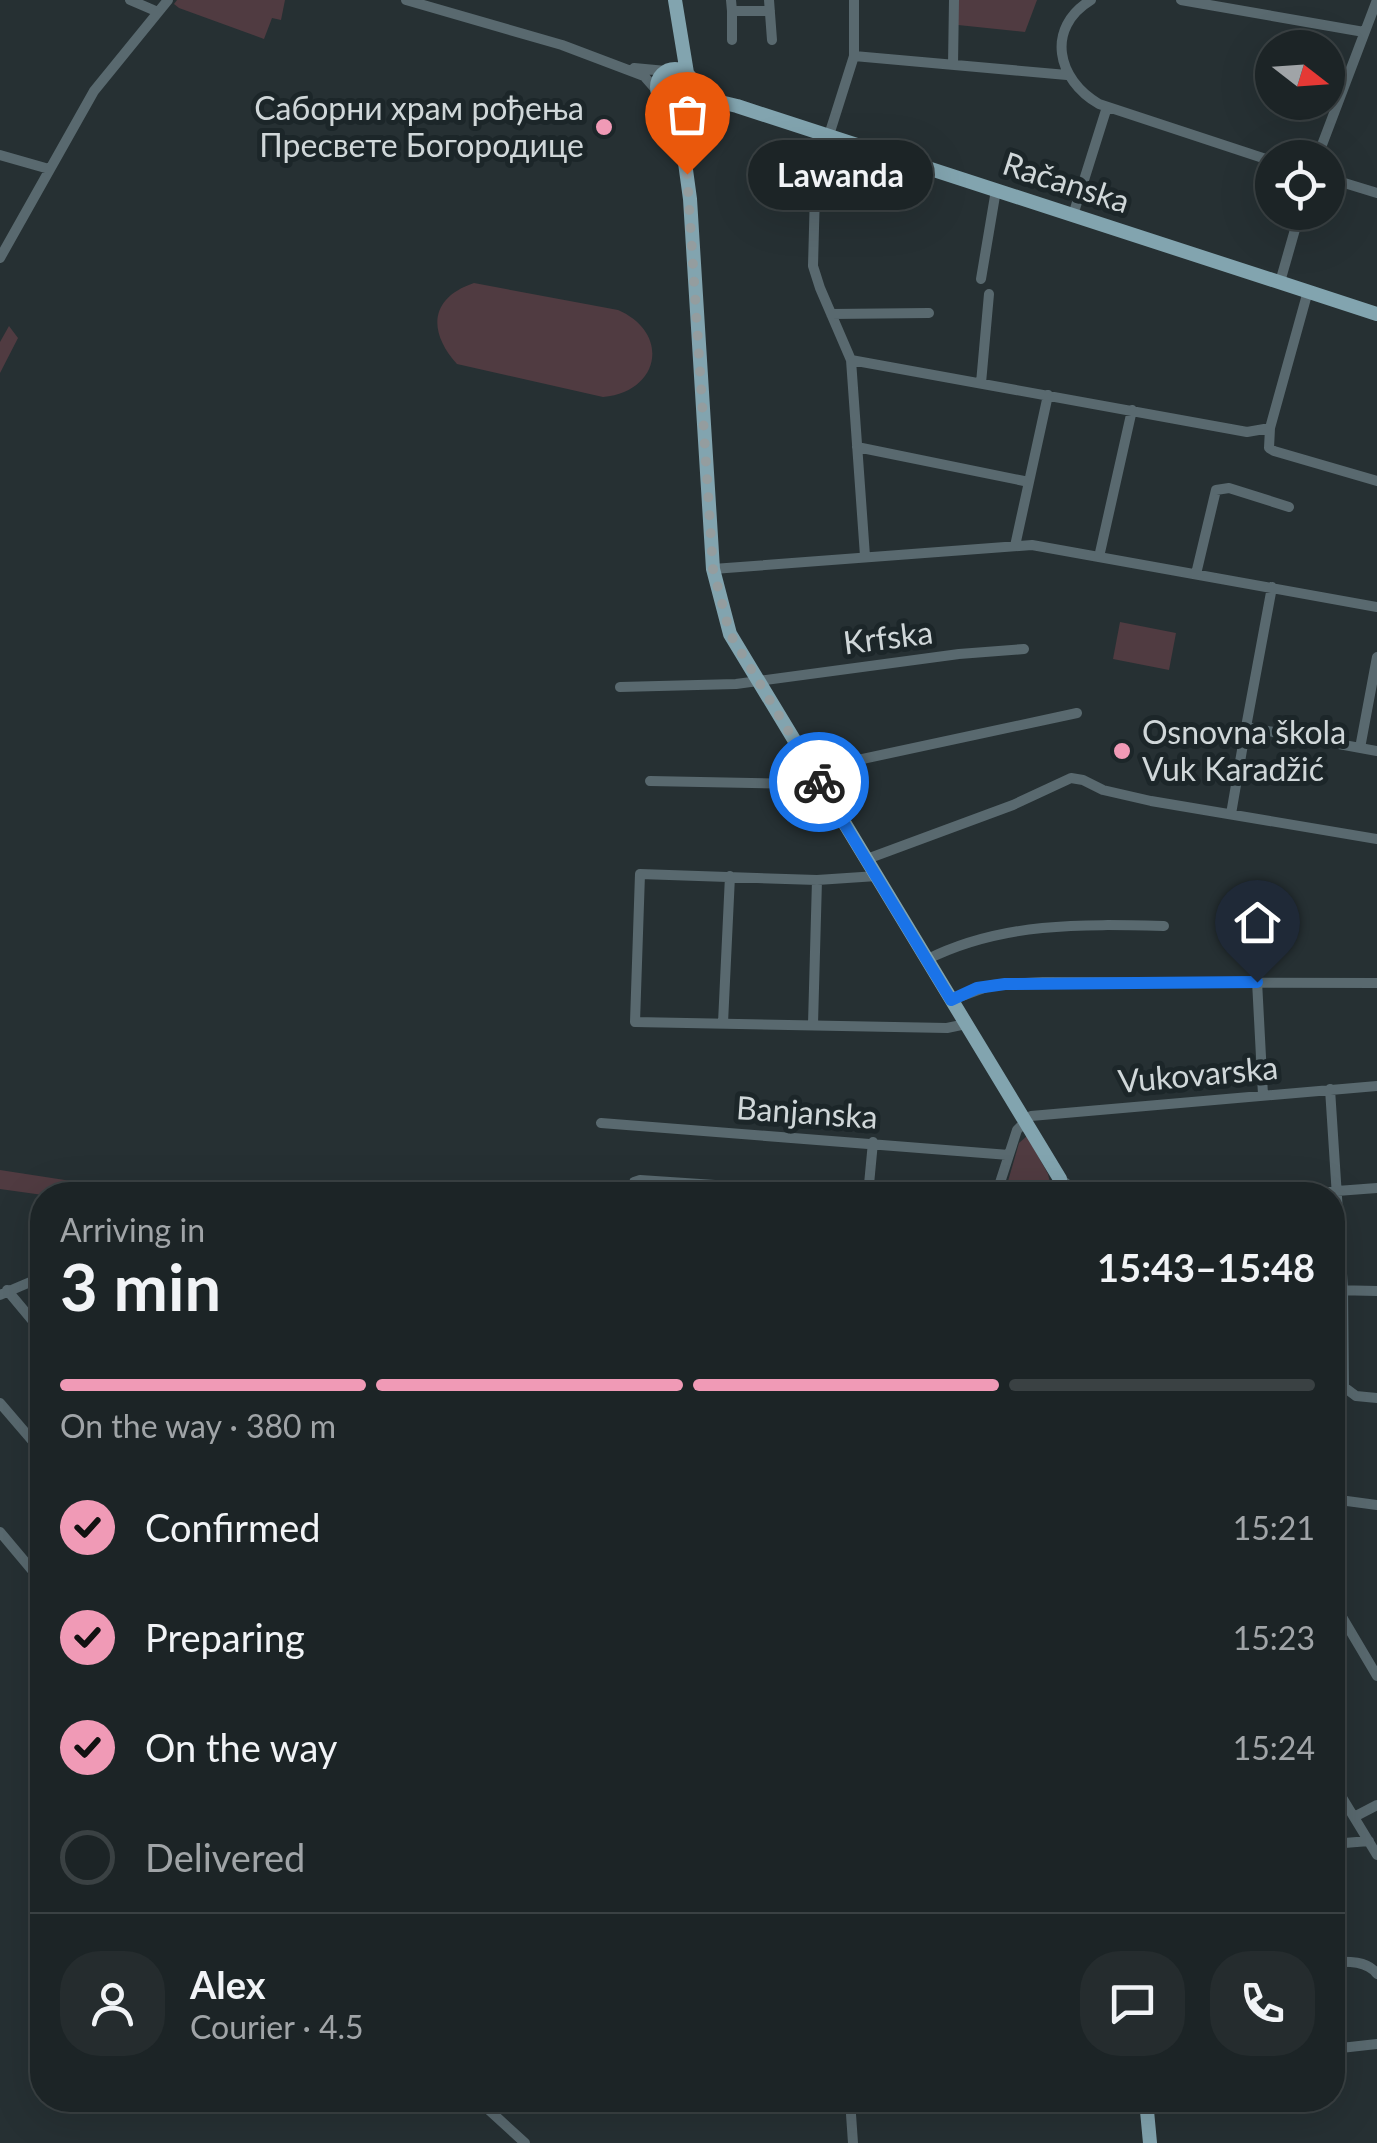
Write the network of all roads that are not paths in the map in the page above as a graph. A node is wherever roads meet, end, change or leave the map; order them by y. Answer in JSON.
{"nodes":[{"id":1,"x":130,"y":0,"type":"edge"},
{"id":2,"x":168,"y":0,"type":"edge"},
{"id":3,"x":406,"y":0,"type":"edge"},
{"id":4,"x":675,"y":0,"type":"edge"},
{"id":5,"x":854,"y":0,"type":"edge"},
{"id":6,"x":954,"y":0,"type":"edge"},
{"id":7,"x":1091,"y":0,"type":"edge"},
{"id":8,"x":1187,"y":0,"type":"edge"},
{"id":9,"x":1377,"y":0,"type":"edge"},
{"id":10,"x":424,"y":2,"type":"edge"},
{"id":11,"x":732,"y":5,"type":"edge"},
{"id":12,"x":770,"y":6,"type":"edge"},
{"id":13,"x":158,"y":12,"type":"junction"},
{"id":14,"x":1370,"y":26,"type":"edge"},
{"id":15,"x":680,"y":30,"type":"junction"},
{"id":16,"x":732,"y":40,"type":"dead end"},
{"id":17,"x":772,"y":40,"type":"dead end"},
{"id":18,"x":854,"y":56,"type":"junction"},
{"id":19,"x":952,"y":65,"type":"junction"},
{"id":20,"x":618,"y":66,"type":"junction"},
{"id":21,"x":668,"y":70,"type":"junction"},
{"id":22,"x":1067,"y":75,"type":"junction"},
{"id":23,"x":689,"y":88,"type":"junction"},
{"id":24,"x":663,"y":98,"type":"junction"},
{"id":25,"x":1107,"y":106,"type":"junction"},
{"id":26,"x":825,"y":134,"type":"junction"},
{"id":27,"x":1325,"y":140,"type":"edge"},
{"id":28,"x":683,"y":148,"type":"junction"},
{"id":29,"x":0,"y":155,"type":"edge"},
{"id":30,"x":1255,"y":155,"type":"edge"},
{"id":31,"x":49,"y":169,"type":"junction"},
{"id":32,"x":1345,"y":183,"type":"edge"},
{"id":33,"x":996,"y":190,"type":"junction"},
{"id":34,"x":1377,"y":193,"type":"edge"},
{"id":35,"x":1073,"y":214,"type":"junction"},
{"id":36,"x":1295,"y":230,"type":"edge"},
{"id":37,"x":0,"y":258,"type":"edge"},
{"id":38,"x":981,"y":279,"type":"dead end"},
{"id":39,"x":1280,"y":282,"type":"junction"},
{"id":40,"x":1308,"y":291,"type":"junction"},
{"id":41,"x":989,"y":294,"type":"dead end"},
{"id":42,"x":929,"y":313,"type":"dead end"},
{"id":43,"x":832,"y":314,"type":"junction"},
{"id":44,"x":1377,"y":314,"type":"edge"},
{"id":45,"x":851,"y":360,"type":"junction"},
{"id":46,"x":981,"y":383,"type":"junction"},
{"id":47,"x":1048,"y":395,"type":"junction"},
{"id":48,"x":1132,"y":410,"type":"junction"},
{"id":49,"x":1270,"y":428,"type":"junction"},
{"id":50,"x":857,"y":447,"type":"junction"},
{"id":51,"x":1029,"y":482,"type":"junction"},
{"id":52,"x":1377,"y":482,"type":"edge"},
{"id":53,"x":1290,"y":508,"type":"dead end"},
{"id":54,"x":1015,"y":546,"type":"junction"},
{"id":55,"x":864,"y":556,"type":"junction"},
{"id":56,"x":1099,"y":558,"type":"junction"},
{"id":57,"x":713,"y":569,"type":"junction"},
{"id":58,"x":1196,"y":574,"type":"junction"},
{"id":59,"x":1272,"y":587,"type":"junction"},
{"id":60,"x":1377,"y":606,"type":"edge"},
{"id":61,"x":1024,"y":650,"type":"dead end"},
{"id":62,"x":1377,"y":657,"type":"edge"},
{"id":63,"x":758,"y":681,"type":"junction"},
{"id":64,"x":620,"y":688,"type":"dead end"},
{"id":65,"x":1077,"y":713,"type":"dead end"},
{"id":66,"x":1246,"y":727,"type":"junction"},
{"id":67,"x":1360,"y":748,"type":"junction"},
{"id":68,"x":1377,"y":751,"type":"edge"},
{"id":69,"x":816,"y":776,"type":"junction"},
{"id":70,"x":650,"y":781,"type":"dead end"},
{"id":71,"x":1231,"y":814,"type":"junction"},
{"id":72,"x":1377,"y":840,"type":"edge"},
{"id":73,"x":867,"y":859,"type":"junction"},
{"id":74,"x":730,"y":876,"type":"junction"},
{"id":75,"x":876,"y":876,"type":"junction"},
{"id":76,"x":817,"y":880,"type":"junction"},
{"id":77,"x":1164,"y":926,"type":"dead end"},
{"id":78,"x":926,"y":960,"type":"junction"},
{"id":79,"x":1257,"y":982,"type":"junction"},
{"id":80,"x":1377,"y":983,"type":"edge"},
{"id":81,"x":951,"y":1000,"type":"junction"},
{"id":82,"x":723,"y":1024,"type":"junction"},
{"id":83,"x":813,"y":1024,"type":"junction"},
{"id":84,"x":966,"y":1024,"type":"junction"},
{"id":85,"x":1377,"y":1086,"type":"edge"},
{"id":86,"x":1330,"y":1089,"type":"junction"},
{"id":87,"x":1263,"y":1095,"type":"junction"},
{"id":88,"x":1024,"y":1120,"type":"junction"},
{"id":89,"x":601,"y":1123,"type":"dead end"},
{"id":90,"x":873,"y":1142,"type":"junction"},
{"id":91,"x":1009,"y":1154,"type":"junction"},
{"id":92,"x":1060,"y":1178,"type":"junction"},
{"id":93,"x":634,"y":1182,"type":"edge"},
{"id":94,"x":673,"y":1182,"type":"edge"},
{"id":95,"x":869,"y":1182,"type":"edge"},
{"id":96,"x":1000,"y":1182,"type":"edge"},
{"id":97,"x":1060,"y":1182,"type":"edge"},
{"id":98,"x":1065,"y":1182,"type":"edge"},
{"id":99,"x":1337,"y":1182,"type":"edge"},
{"id":100,"x":1377,"y":1188,"type":"edge"},
{"id":101,"x":1345,"y":1189,"type":"edge"},
{"id":102,"x":30,"y":1282,"type":"edge"},
{"id":103,"x":1345,"y":1289,"type":"edge"},
{"id":104,"x":1377,"y":1291,"type":"edge"},
{"id":105,"x":4,"y":1292,"type":"edge"},
{"id":106,"x":30,"y":1319,"type":"edge"},
{"id":107,"x":1345,"y":1388,"type":"edge"},
{"id":108,"x":1377,"y":1398,"type":"edge"},
{"id":109,"x":0,"y":1402,"type":"edge"},
{"id":110,"x":30,"y":1438,"type":"edge"},
{"id":111,"x":1345,"y":1501,"type":"edge"},
{"id":112,"x":1377,"y":1505,"type":"edge"},
{"id":113,"x":0,"y":1532,"type":"edge"},
{"id":114,"x":30,"y":1568,"type":"edge"},
{"id":115,"x":1345,"y":1618,"type":"edge"},
{"id":116,"x":1371,"y":1655,"type":"edge"},
{"id":117,"x":1377,"y":1676,"type":"edge"},
{"id":118,"x":1345,"y":1803,"type":"edge"},
{"id":119,"x":1377,"y":1804,"type":"edge"},
{"id":120,"x":1354,"y":1818,"type":"junction"},
{"id":121,"x":1369,"y":1841,"type":"junction"},
{"id":122,"x":1345,"y":1843,"type":"edge"},
{"id":123,"x":1377,"y":1855,"type":"edge"},
{"id":124,"x":1345,"y":1963,"type":"edge"},
{"id":125,"x":1377,"y":1974,"type":"edge"},
{"id":126,"x":1377,"y":2044,"type":"edge"},
{"id":127,"x":1345,"y":2048,"type":"edge"},
{"id":128,"x":491,"y":2112,"type":"edge"},
{"id":129,"x":851,"y":2112,"type":"edge"},
{"id":130,"x":1147,"y":2112,"type":"edge"},
{"id":131,"x":525,"y":2143,"type":"edge"},
{"id":132,"x":853,"y":2143,"type":"edge"},
{"id":133,"x":1150,"y":2143,"type":"edge"}],
"edges":[{"from":1,"to":13,"type":"street"},
{"from":2,"to":13,"type":"street"},
{"from":3,"to":10,"type":"street"},
{"from":4,"to":15,"type":"main road"},
{"from":5,"to":18,"type":"street"},
{"from":6,"to":19,"type":"street"},
{"from":7,"to":22,"type":"street"},
{"from":8,"to":14,"type":"street"},
{"from":9,"to":14,"type":"street"},
{"from":10,"to":20,"type":"street"},
{"from":11,"to":12,"type":"street"},
{"from":11,"to":16,"type":"street"},
{"from":12,"to":17,"type":"street"},
{"from":13,"to":31,"type":"street"},
{"from":14,"to":27,"type":"street"},
{"from":15,"to":21,"type":"main road"},
{"from":15,"to":23,"type":"main road"},
{"from":18,"to":19,"type":"street"},
{"from":18,"to":26,"type":"street"},
{"from":19,"to":22,"type":"street"},
{"from":20,"to":21,"type":"street"},
{"from":20,"to":24,"type":"street"},
{"from":21,"to":23,"type":"main road","name":"Račanska"},
{"from":21,"to":24,"type":"main road"},
{"from":22,"to":25,"type":"street"},
{"from":23,"to":24,"type":"main road"},
{"from":23,"to":26,"type":"main road","name":"Račanska"},
{"from":23,"to":28,"type":"main road"},
{"from":24,"to":28,"type":"main road"},
{"from":25,"to":30,"type":"street"},
{"from":25,"to":35,"type":"street"},
{"from":26,"to":33,"type":"main road","name":"Račanska"},
{"from":26,"to":43,"type":"street"},
{"from":28,"to":57,"type":"main road"},
{"from":29,"to":31,"type":"street"},
{"from":31,"to":37,"type":"street"},
{"from":32,"to":34,"type":"street"},
{"from":33,"to":35,"type":"main road","name":"Račanska"},
{"from":33,"to":38,"type":"street"},
{"from":35,"to":39,"type":"main road","name":"Račanska"},
{"from":36,"to":39,"type":"street"},
{"from":39,"to":40,"type":"main road","name":"Račanska"},
{"from":40,"to":44,"type":"main road","name":"Račanska"},
{"from":40,"to":49,"type":"street"},
{"from":41,"to":46,"type":"street"},
{"from":42,"to":43,"type":"street"},
{"from":43,"to":45,"type":"street"},
{"from":45,"to":46,"type":"street"},
{"from":45,"to":50,"type":"street"},
{"from":46,"to":47,"type":"street"},
{"from":47,"to":48,"type":"street"},
{"from":47,"to":51,"type":"street"},
{"from":48,"to":49,"type":"street"},
{"from":48,"to":56,"type":"street"},
{"from":49,"to":52,"type":"street"},
{"from":50,"to":51,"type":"street"},
{"from":50,"to":55,"type":"street"},
{"from":51,"to":54,"type":"street"},
{"from":53,"to":58,"type":"street"},
{"from":54,"to":55,"type":"street"},
{"from":54,"to":56,"type":"street"},
{"from":55,"to":57,"type":"street"},
{"from":56,"to":58,"type":"street"},
{"from":57,"to":63,"type":"main road"},
{"from":58,"to":59,"type":"street"},
{"from":59,"to":60,"type":"street"},
{"from":59,"to":66,"type":"street"},
{"from":61,"to":63,"type":"street","name":"Krfska"},
{"from":62,"to":67,"type":"street"},
{"from":63,"to":64,"type":"street","name":"Krfska"},
{"from":63,"to":69,"type":"main road"},
{"from":65,"to":69,"type":"street"},
{"from":66,"to":67,"type":"street"},
{"from":66,"to":71,"type":"street"},
{"from":67,"to":68,"type":"street"},
{"from":69,"to":70,"type":"street"},
{"from":69,"to":73,"type":"main road"},
{"from":71,"to":72,"type":"street"},
{"from":71,"to":73,"type":"street"},
{"from":73,"to":75,"type":"main road"},
{"from":74,"to":76,"type":"street"},
{"from":74,"to":82,"type":"street"},
{"from":74,"to":82,"type":"street"},
{"from":75,"to":76,"type":"street"},
{"from":75,"to":78,"type":"main road"},
{"from":76,"to":83,"type":"street"},
{"from":77,"to":78,"type":"street"},
{"from":78,"to":81,"type":"main road"},
{"from":79,"to":80,"type":"street"},
{"from":79,"to":81,"type":"street"},
{"from":79,"to":87,"type":"street"},
{"from":81,"to":84,"type":"main road"},
{"from":82,"to":83,"type":"street"},
{"from":83,"to":84,"type":"street"},
{"from":84,"to":88,"type":"main road"},
{"from":85,"to":86,"type":"street","name":"Vukovarska"},
{"from":86,"to":87,"type":"street","name":"Vukovarska"},
{"from":86,"to":99,"type":"street"},
{"from":87,"to":88,"type":"street","name":"Vukovarska"},
{"from":88,"to":91,"type":"street"},
{"from":88,"to":92,"type":"main road"},
{"from":89,"to":90,"type":"street","name":"Banjanska"},
{"from":90,"to":91,"type":"street","name":"Banjanska"},
{"from":90,"to":95,"type":"street"},
{"from":91,"to":96,"type":"street"},
{"from":92,"to":97,"type":"main road"},
{"from":92,"to":98,"type":"street"},
{"from":93,"to":94,"type":"street"},
{"from":100,"to":101,"type":"street"},
{"from":102,"to":105,"type":"street"},
{"from":103,"to":104,"type":"street"},
{"from":105,"to":106,"type":"street"},
{"from":107,"to":108,"type":"street"},
{"from":109,"to":110,"type":"street"},
{"from":111,"to":112,"type":"street"},
{"from":113,"to":114,"type":"street"},
{"from":115,"to":116,"type":"street"},
{"from":116,"to":117,"type":"street"},
{"from":118,"to":120,"type":"street"},
{"from":119,"to":120,"type":"street"},
{"from":120,"to":121,"type":"street"},
{"from":121,"to":122,"type":"street"},
{"from":121,"to":123,"type":"street"},
{"from":124,"to":125,"type":"street"},
{"from":126,"to":127,"type":"street"},
{"from":128,"to":131,"type":"street"},
{"from":129,"to":132,"type":"street"},
{"from":130,"to":133,"type":"main road"}]}
